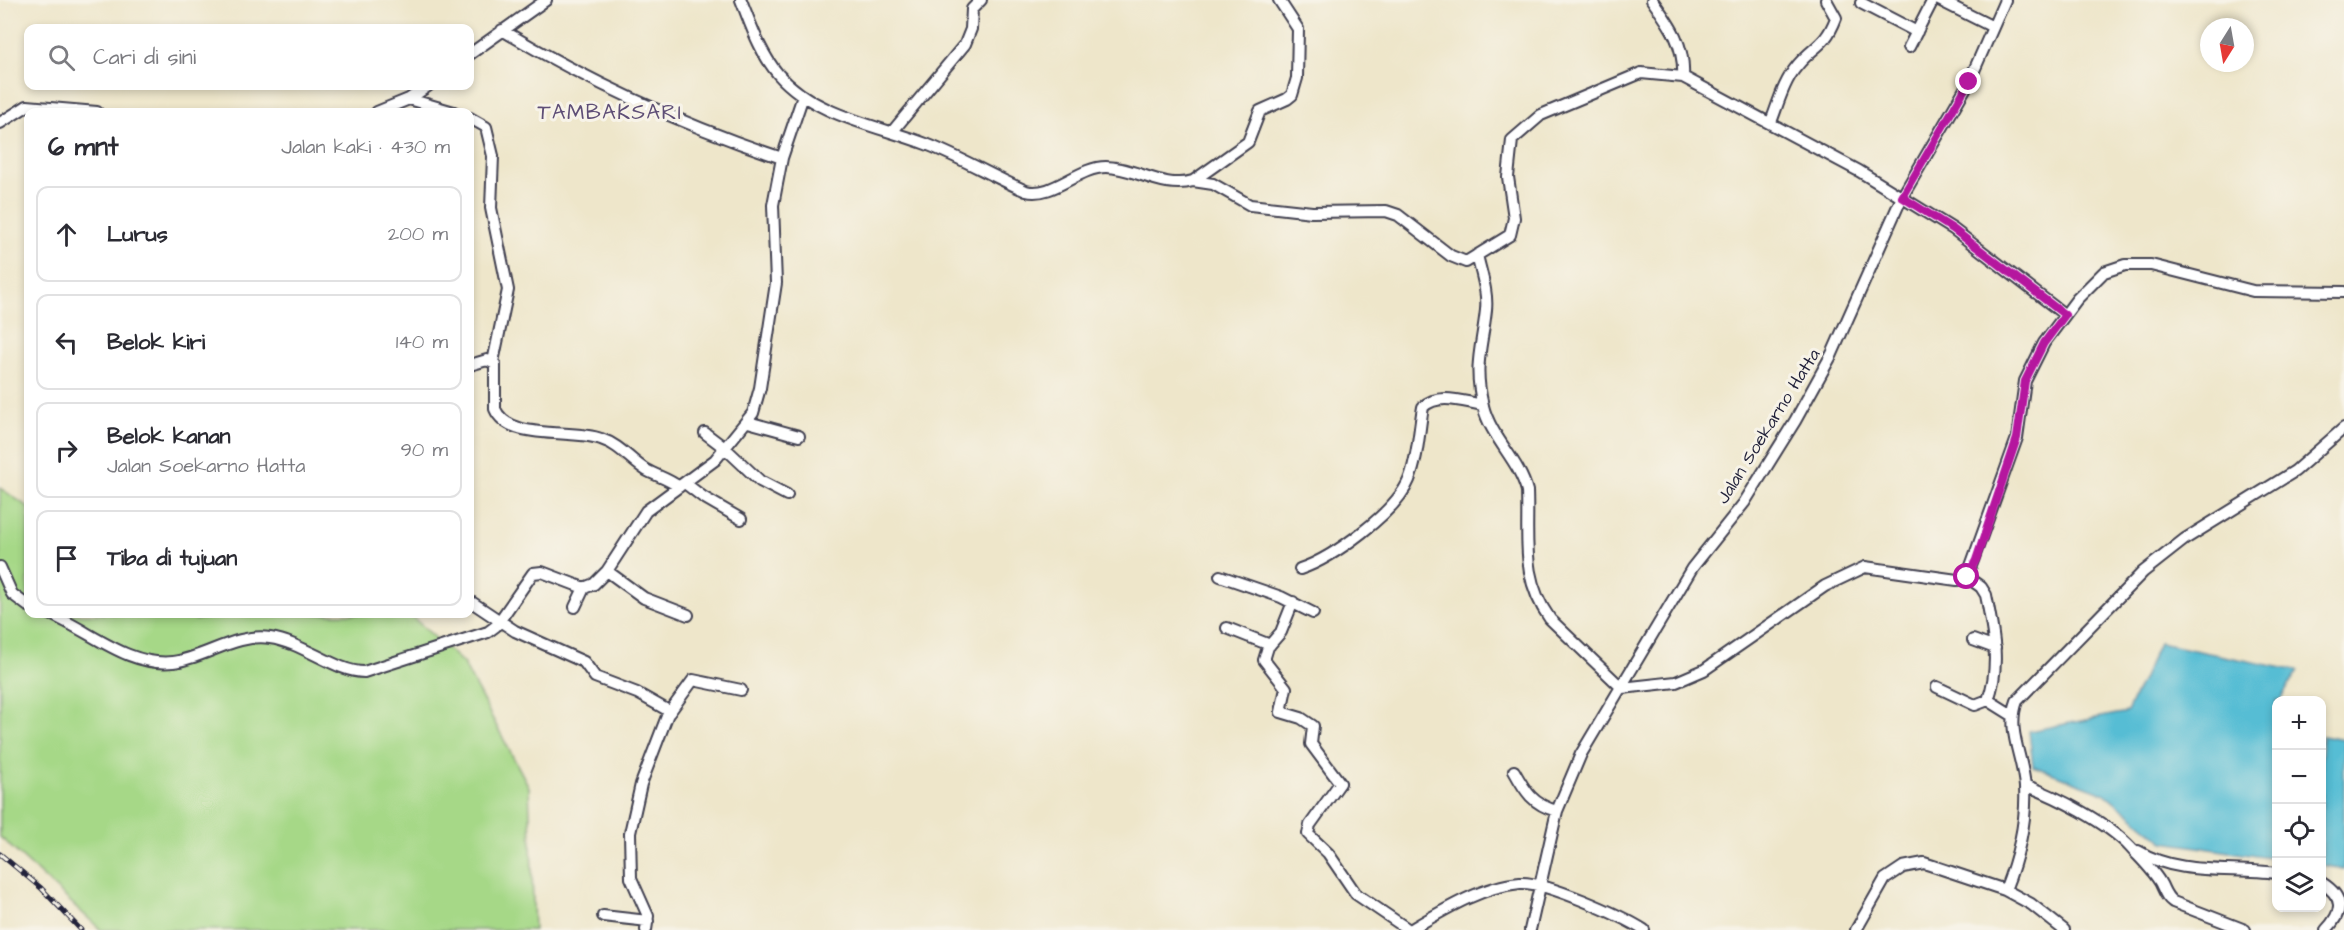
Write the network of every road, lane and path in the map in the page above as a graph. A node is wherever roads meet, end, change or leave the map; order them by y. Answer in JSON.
{"nodes":[{"id":1,"x":546,"y":0,"type":"edge"},
{"id":2,"x":741,"y":0,"type":"edge"},
{"id":3,"x":981,"y":0,"type":"edge"},
{"id":4,"x":1279,"y":0,"type":"edge"},
{"id":5,"x":1652,"y":0,"type":"edge"},
{"id":6,"x":1826,"y":0,"type":"edge"},
{"id":7,"x":1933,"y":0,"type":"edge"},
{"id":8,"x":1939,"y":0,"type":"edge"},
{"id":9,"x":2005,"y":0,"type":"edge"},
{"id":10,"x":1861,"y":3,"type":"dead end"},
{"id":11,"x":1993,"y":27,"type":"junction"},
{"id":12,"x":502,"y":30,"type":"junction"},
{"id":13,"x":1917,"y":32,"type":"junction"},
{"id":14,"x":1909,"y":47,"type":"dead end"},
{"id":15,"x":474,"y":51,"type":"edge"},
{"id":16,"x":1683,"y":77,"type":"junction"},
{"id":17,"x":422,"y":90,"type":"edge"},
{"id":18,"x":803,"y":96,"type":"junction"},
{"id":19,"x":409,"y":99,"type":"junction"},
{"id":20,"x":50,"y":108,"type":"edge"},
{"id":21,"x":387,"y":108,"type":"edge"},
{"id":22,"x":440,"y":108,"type":"edge"},
{"id":23,"x":474,"y":120,"type":"edge"},
{"id":24,"x":1770,"y":122,"type":"junction"},
{"id":25,"x":0,"y":123,"type":"edge"},
{"id":26,"x":892,"y":132,"type":"junction"},
{"id":27,"x":782,"y":159,"type":"junction"},
{"id":28,"x":1192,"y":181,"type":"junction"},
{"id":29,"x":1902,"y":197,"type":"junction"},
{"id":30,"x":1478,"y":255,"type":"junction"},
{"id":31,"x":2344,"y":292,"type":"edge"},
{"id":32,"x":2065,"y":315,"type":"junction"},
{"id":33,"x":494,"y":362,"type":"junction"},
{"id":34,"x":474,"y":363,"type":"edge"},
{"id":35,"x":1483,"y":405,"type":"junction"},
{"id":36,"x":748,"y":422,"type":"junction"},
{"id":37,"x":2344,"y":428,"type":"edge"},
{"id":38,"x":705,"y":433,"type":"dead end"},
{"id":39,"x":799,"y":436,"type":"dead end"},
{"id":40,"x":726,"y":448,"type":"junction"},
{"id":41,"x":682,"y":486,"type":"junction"},
{"id":42,"x":787,"y":495,"type":"dead end"},
{"id":43,"x":741,"y":519,"type":"dead end"},
{"id":44,"x":1300,"y":568,"type":"dead end"},
{"id":45,"x":608,"y":571,"type":"junction"},
{"id":46,"x":0,"y":572,"type":"edge"},
{"id":47,"x":1220,"y":576,"type":"dead end"},
{"id":48,"x":1967,"y":577,"type":"junction"},
{"id":49,"x":584,"y":588,"type":"junction"},
{"id":50,"x":1293,"y":602,"type":"junction"},
{"id":51,"x":24,"y":603,"type":"edge"},
{"id":52,"x":474,"y":604,"type":"edge"},
{"id":53,"x":575,"y":607,"type":"dead end"},
{"id":54,"x":1313,"y":613,"type":"dead end"},
{"id":55,"x":688,"y":615,"type":"dead end"},
{"id":56,"x":58,"y":618,"type":"edge"},
{"id":57,"x":500,"y":621,"type":"junction"},
{"id":58,"x":1227,"y":628,"type":"dead end"},
{"id":59,"x":1973,"y":640,"type":"dead end"},
{"id":60,"x":1270,"y":645,"type":"junction"},
{"id":61,"x":1995,"y":648,"type":"junction"},
{"id":62,"x":1937,"y":687,"type":"dead end"},
{"id":63,"x":1622,"y":688,"type":"junction"},
{"id":64,"x":741,"y":690,"type":"dead end"},
{"id":65,"x":1988,"y":700,"type":"junction"},
{"id":66,"x":669,"y":713,"type":"junction"},
{"id":67,"x":2012,"y":715,"type":"junction"},
{"id":68,"x":1514,"y":771,"type":"dead end"},
{"id":69,"x":2025,"y":785,"type":"junction"},
{"id":70,"x":1557,"y":811,"type":"junction"},
{"id":71,"x":2130,"y":847,"type":"junction"},
{"id":72,"x":2272,"y":873,"type":"edge"},
{"id":73,"x":1539,"y":885,"type":"junction"},
{"id":74,"x":2326,"y":886,"type":"edge"},
{"id":75,"x":2005,"y":890,"type":"junction"},
{"id":76,"x":603,"y":916,"type":"dead end"},
{"id":77,"x":647,"y":925,"type":"edge"},
{"id":78,"x":1410,"y":930,"type":"edge"},
{"id":79,"x":1530,"y":930,"type":"edge"},
{"id":80,"x":1644,"y":930,"type":"edge"},
{"id":81,"x":1856,"y":930,"type":"edge"},
{"id":82,"x":2064,"y":930,"type":"edge"},
{"id":83,"x":2245,"y":930,"type":"edge"},
{"id":84,"x":2326,"y":930,"type":"edge"}],
"edges":[{"from":1,"to":12,"type":"street"},
{"from":2,"to":18,"type":"street"},
{"from":3,"to":26,"type":"street"},
{"from":4,"to":28,"type":"street"},
{"from":5,"to":16,"type":"street"},
{"from":6,"to":24,"type":"street"},
{"from":7,"to":13,"type":"street"},
{"from":8,"to":11,"type":"street"},
{"from":9,"to":11,"type":"street","name":"Jalan Soekarno Hatta"},
{"from":10,"to":13,"type":"street"},
{"from":11,"to":29,"type":"street","name":"Jalan Soekarno Hatta"},
{"from":12,"to":15,"type":"street"},
{"from":12,"to":27,"type":"street"},
{"from":13,"to":14,"type":"street"},
{"from":16,"to":24,"type":"street"},
{"from":16,"to":30,"type":"street"},
{"from":17,"to":19,"type":"street"},
{"from":18,"to":26,"type":"street"},
{"from":18,"to":27,"type":"street"},
{"from":19,"to":21,"type":"street"},
{"from":19,"to":22,"type":"street"},
{"from":20,"to":25,"type":"street"},
{"from":23,"to":33,"type":"street"},
{"from":24,"to":29,"type":"street"},
{"from":26,"to":28,"type":"street"},
{"from":27,"to":36,"type":"street"},
{"from":28,"to":30,"type":"street"},
{"from":29,"to":32,"type":"street"},
{"from":29,"to":63,"type":"street","name":"Jalan Soekarno Hatta"},
{"from":30,"to":35,"type":"street"},
{"from":31,"to":32,"type":"street"},
{"from":32,"to":48,"type":"street"},
{"from":33,"to":34,"type":"street"},
{"from":33,"to":41,"type":"street"},
{"from":35,"to":44,"type":"street"},
{"from":35,"to":63,"type":"street"},
{"from":36,"to":39,"type":"street"},
{"from":36,"to":40,"type":"street"},
{"from":37,"to":67,"type":"street"},
{"from":38,"to":40,"type":"street"},
{"from":40,"to":41,"type":"street"},
{"from":40,"to":42,"type":"street"},
{"from":41,"to":43,"type":"street"},
{"from":41,"to":45,"type":"street"},
{"from":45,"to":49,"type":"street"},
{"from":45,"to":55,"type":"street"},
{"from":46,"to":51,"type":"street"},
{"from":47,"to":50,"type":"street"},
{"from":48,"to":61,"type":"street"},
{"from":48,"to":63,"type":"street"},
{"from":49,"to":53,"type":"street"},
{"from":49,"to":57,"type":"street"},
{"from":50,"to":54,"type":"street"},
{"from":50,"to":60,"type":"street"},
{"from":52,"to":57,"type":"street"},
{"from":56,"to":57,"type":"street"},
{"from":57,"to":66,"type":"street"},
{"from":58,"to":60,"type":"street"},
{"from":59,"to":61,"type":"street"},
{"from":60,"to":78,"type":"street"},
{"from":61,"to":65,"type":"street"},
{"from":62,"to":65,"type":"street"},
{"from":63,"to":70,"type":"street","name":"Jalan Soekarno Hatta"},
{"from":64,"to":66,"type":"street"},
{"from":65,"to":67,"type":"street"},
{"from":66,"to":77,"type":"street"},
{"from":67,"to":69,"type":"street"},
{"from":68,"to":70,"type":"street"},
{"from":69,"to":71,"type":"street"},
{"from":69,"to":75,"type":"street"},
{"from":70,"to":73,"type":"street","name":"Jalan Soekarno Hatta"},
{"from":71,"to":72,"type":"street"},
{"from":71,"to":83,"type":"street"},
{"from":73,"to":78,"type":"street"},
{"from":73,"to":79,"type":"street","name":"Jalan Soekarno Hatta"},
{"from":73,"to":80,"type":"street"},
{"from":74,"to":84,"type":"street"},
{"from":75,"to":81,"type":"street"},
{"from":75,"to":82,"type":"street"},
{"from":76,"to":77,"type":"street"}]}
